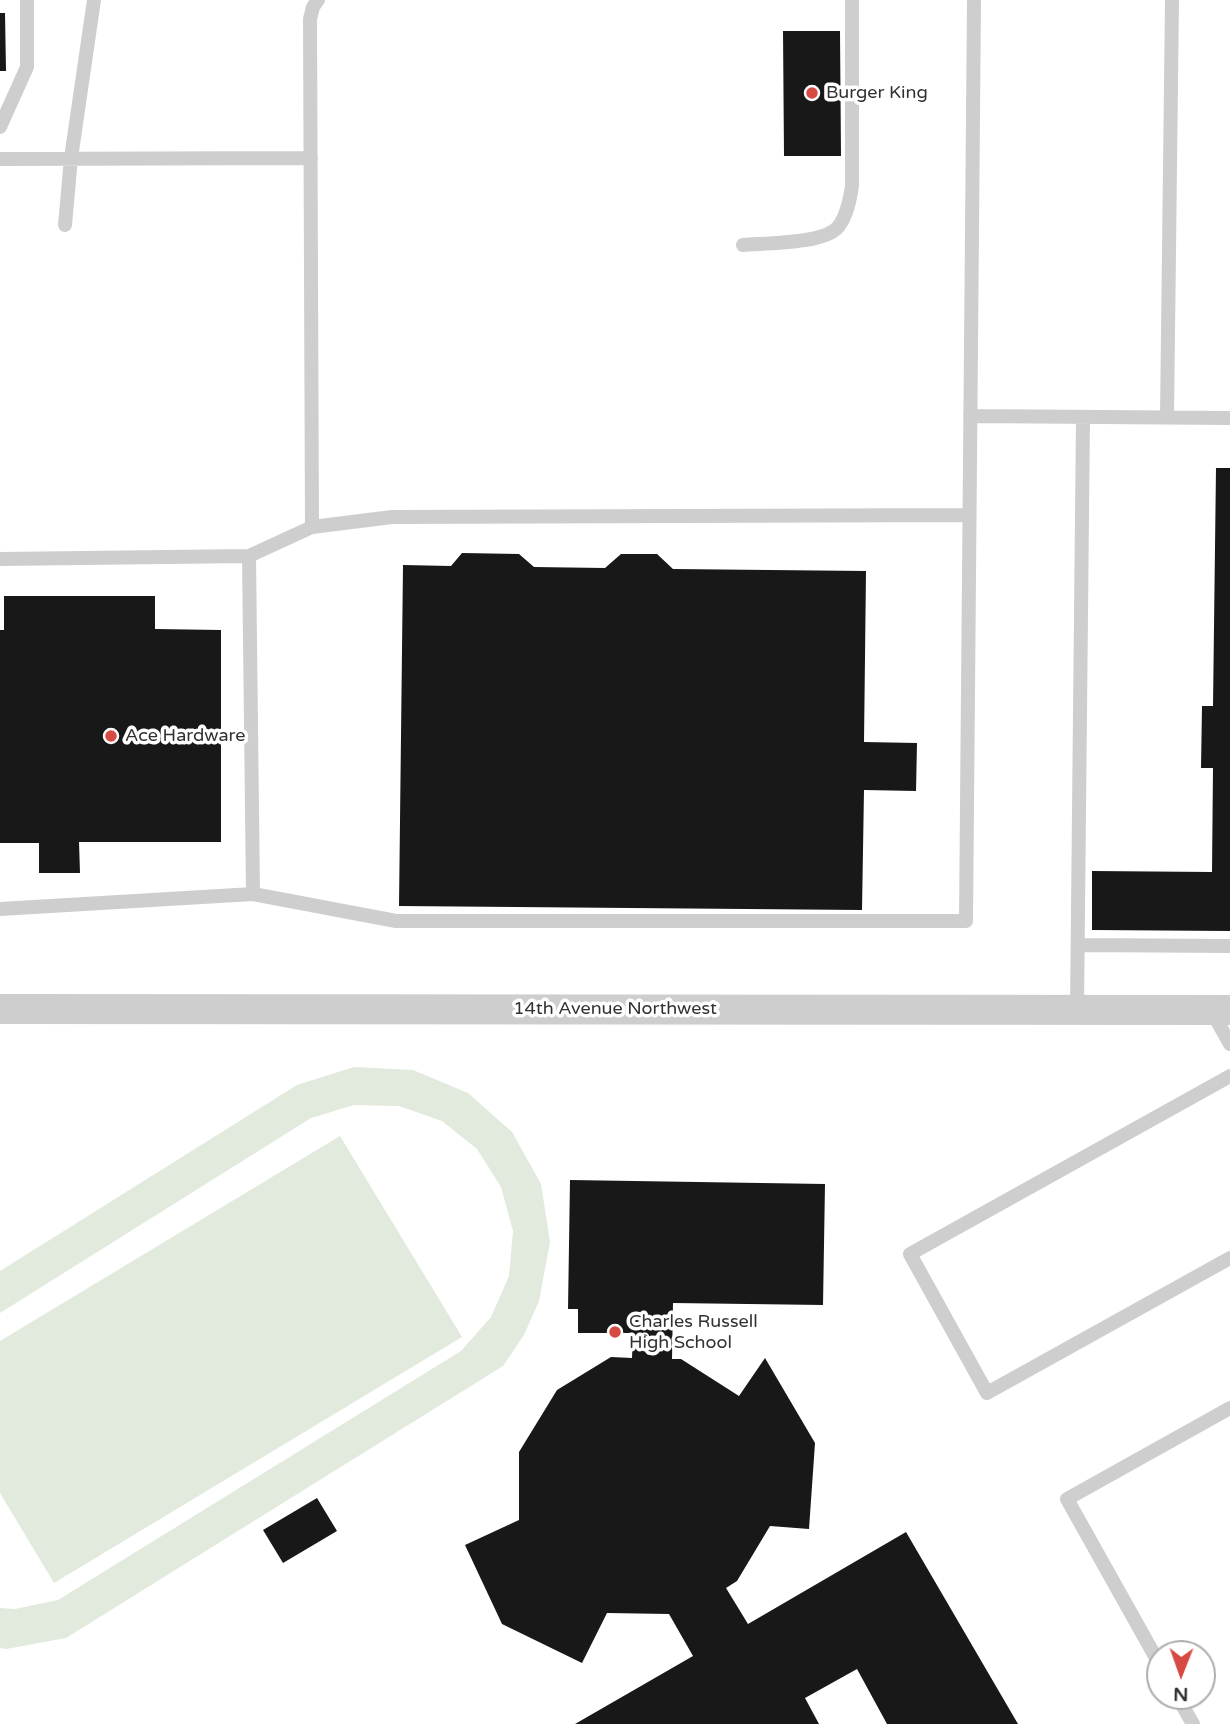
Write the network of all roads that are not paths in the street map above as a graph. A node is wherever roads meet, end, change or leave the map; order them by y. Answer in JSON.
{"nodes":[{"id":1,"x":27,"y":0,"type":"edge"},
{"id":2,"x":94,"y":0,"type":"edge"},
{"id":3,"x":318,"y":0,"type":"edge"},
{"id":4,"x":852,"y":0,"type":"edge"},
{"id":5,"x":974,"y":0,"type":"edge"},
{"id":6,"x":1172,"y":0,"type":"edge"},
{"id":7,"x":0,"y":127,"type":"edge"},
{"id":8,"x":71,"y":158,"type":"junction"},
{"id":9,"x":311,"y":158,"type":"junction"},
{"id":10,"x":0,"y":159,"type":"edge"},
{"id":11,"x":65,"y":225,"type":"dead end"},
{"id":12,"x":743,"y":244,"type":"dead end"},
{"id":13,"x":971,"y":416,"type":"junction"},
{"id":14,"x":1083,"y":417,"type":"junction"},
{"id":15,"x":1167,"y":417,"type":"junction"},
{"id":16,"x":1230,"y":418,"type":"edge"},
{"id":17,"x":969,"y":515,"type":"junction"},
{"id":18,"x":313,"y":527,"type":"junction"},
{"id":19,"x":248,"y":556,"type":"junction"},
{"id":20,"x":0,"y":559,"type":"edge"},
{"id":21,"x":253,"y":894,"type":"junction"},
{"id":22,"x":0,"y":909,"type":"edge"},
{"id":23,"x":1078,"y":945,"type":"junction"},
{"id":24,"x":1230,"y":946,"type":"edge"},
{"id":25,"x":0,"y":1009,"type":"edge"},
{"id":26,"x":1077,"y":1009,"type":"junction"},
{"id":27,"x":1221,"y":1010,"type":"edge"},
{"id":28,"x":1230,"y":1044,"type":"edge"},
{"id":29,"x":1230,"y":1076,"type":"edge"},
{"id":30,"x":1230,"y":1258,"type":"edge"},
{"id":31,"x":1230,"y":1408,"type":"edge"},
{"id":32,"x":1146,"y":1640,"type":"edge"}],
"edges":[{"from":1,"to":7,"type":"lane"},
{"from":2,"to":8,"type":"lane"},
{"from":3,"to":9,"type":"lane"},
{"from":4,"to":12,"type":"lane"},
{"from":5,"to":13,"type":"lane"},
{"from":6,"to":15,"type":"lane"},
{"from":8,"to":9,"type":"lane"},
{"from":8,"to":10,"type":"lane"},
{"from":8,"to":11,"type":"lane"},
{"from":9,"to":18,"type":"lane"},
{"from":13,"to":14,"type":"lane"},
{"from":13,"to":17,"type":"lane"},
{"from":14,"to":15,"type":"lane"},
{"from":14,"to":23,"type":"lane"},
{"from":15,"to":16,"type":"lane"},
{"from":17,"to":18,"type":"lane"},
{"from":17,"to":21,"type":"lane"},
{"from":18,"to":19,"type":"lane"},
{"from":19,"to":20,"type":"lane"},
{"from":19,"to":21,"type":"lane"},
{"from":21,"to":22,"type":"lane"},
{"from":23,"to":24,"type":"lane"},
{"from":23,"to":26,"type":"lane"},
{"from":25,"to":26,"type":"street","name":"14th Avenue Northwest"},
{"from":26,"to":27,"type":"street","name":"14th Avenue Northwest"},
{"from":27,"to":28,"type":"lane"},
{"from":29,"to":30,"type":"lane"},
{"from":31,"to":32,"type":"lane"}]}
